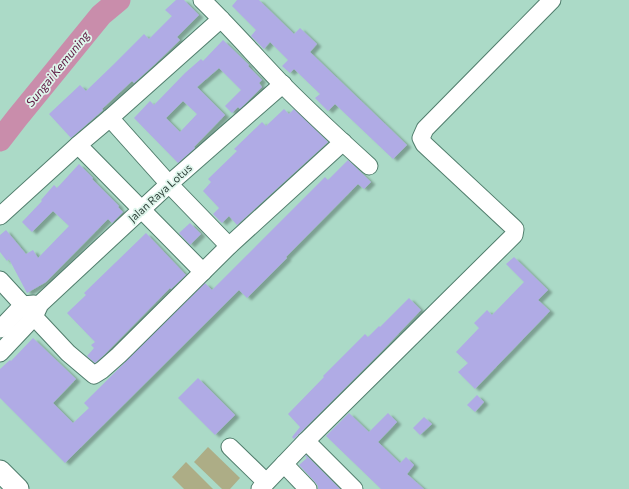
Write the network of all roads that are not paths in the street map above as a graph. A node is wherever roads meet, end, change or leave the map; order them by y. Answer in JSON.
{"nodes":[{"id":1,"x":552,"y":0,"type":"edge"},
{"id":2,"x":207,"y":2,"type":"edge"},
{"id":3,"x":221,"y":19,"type":"junction"},
{"id":4,"x":283,"y":84,"type":"junction"},
{"id":5,"x":110,"y":118,"type":"junction"},
{"id":6,"x":343,"y":142,"type":"junction"},
{"id":7,"x":78,"y":145,"type":"junction"},
{"id":8,"x":369,"y":166,"type":"dead end"},
{"id":9,"x":169,"y":184,"type":"junction"},
{"id":10,"x":141,"y":210,"type":"junction"},
{"id":11,"x":0,"y":216,"type":"edge"},
{"id":12,"x":230,"y":246,"type":"junction"},
{"id":13,"x":203,"y":272,"type":"junction"},
{"id":14,"x":0,"y":280,"type":"edge"},
{"id":15,"x":23,"y":305,"type":"junction"},
{"id":16,"x":37,"y":311,"type":"junction"},
{"id":17,"x":0,"y":329,"type":"edge"},
{"id":18,"x":0,"y":353,"type":"edge"},
{"id":19,"x":306,"y":441,"type":"junction"},
{"id":20,"x":230,"y":447,"type":"dead end"},
{"id":21,"x":284,"y":464,"type":"junction"},
{"id":22,"x":0,"y":471,"type":"edge"},
{"id":23,"x":263,"y":486,"type":"edge"},
{"id":24,"x":18,"y":489,"type":"edge"},
{"id":25,"x":308,"y":489,"type":"edge"},
{"id":26,"x":354,"y":489,"type":"edge"}],
"edges":[{"from":1,"to":19,"type":"street"},
{"from":2,"to":3,"type":"street"},
{"from":3,"to":4,"type":"street"},
{"from":3,"to":5,"type":"street"},
{"from":4,"to":6,"type":"street"},
{"from":4,"to":9,"type":"street","name":"Jalan Raya Lotus"},
{"from":5,"to":7,"type":"street"},
{"from":5,"to":9,"type":"street"},
{"from":6,"to":8,"type":"street"},
{"from":6,"to":12,"type":"street"},
{"from":7,"to":10,"type":"street"},
{"from":7,"to":11,"type":"street"},
{"from":9,"to":10,"type":"street","name":"Jalan Raya Lotus"},
{"from":9,"to":12,"type":"street"},
{"from":10,"to":13,"type":"street"},
{"from":10,"to":16,"type":"street","name":"Jalan Raya Lotus"},
{"from":12,"to":13,"type":"street"},
{"from":13,"to":16,"type":"street"},
{"from":14,"to":15,"type":"street"},
{"from":15,"to":16,"type":"street"},
{"from":15,"to":17,"type":"street"},
{"from":16,"to":18,"type":"street","name":"Jalan Raya Lotus"},
{"from":19,"to":21,"type":"street"},
{"from":19,"to":26,"type":"street"},
{"from":20,"to":23,"type":"street"},
{"from":21,"to":23,"type":"street"},
{"from":21,"to":25,"type":"street"},
{"from":22,"to":24,"type":"main road"}]}
